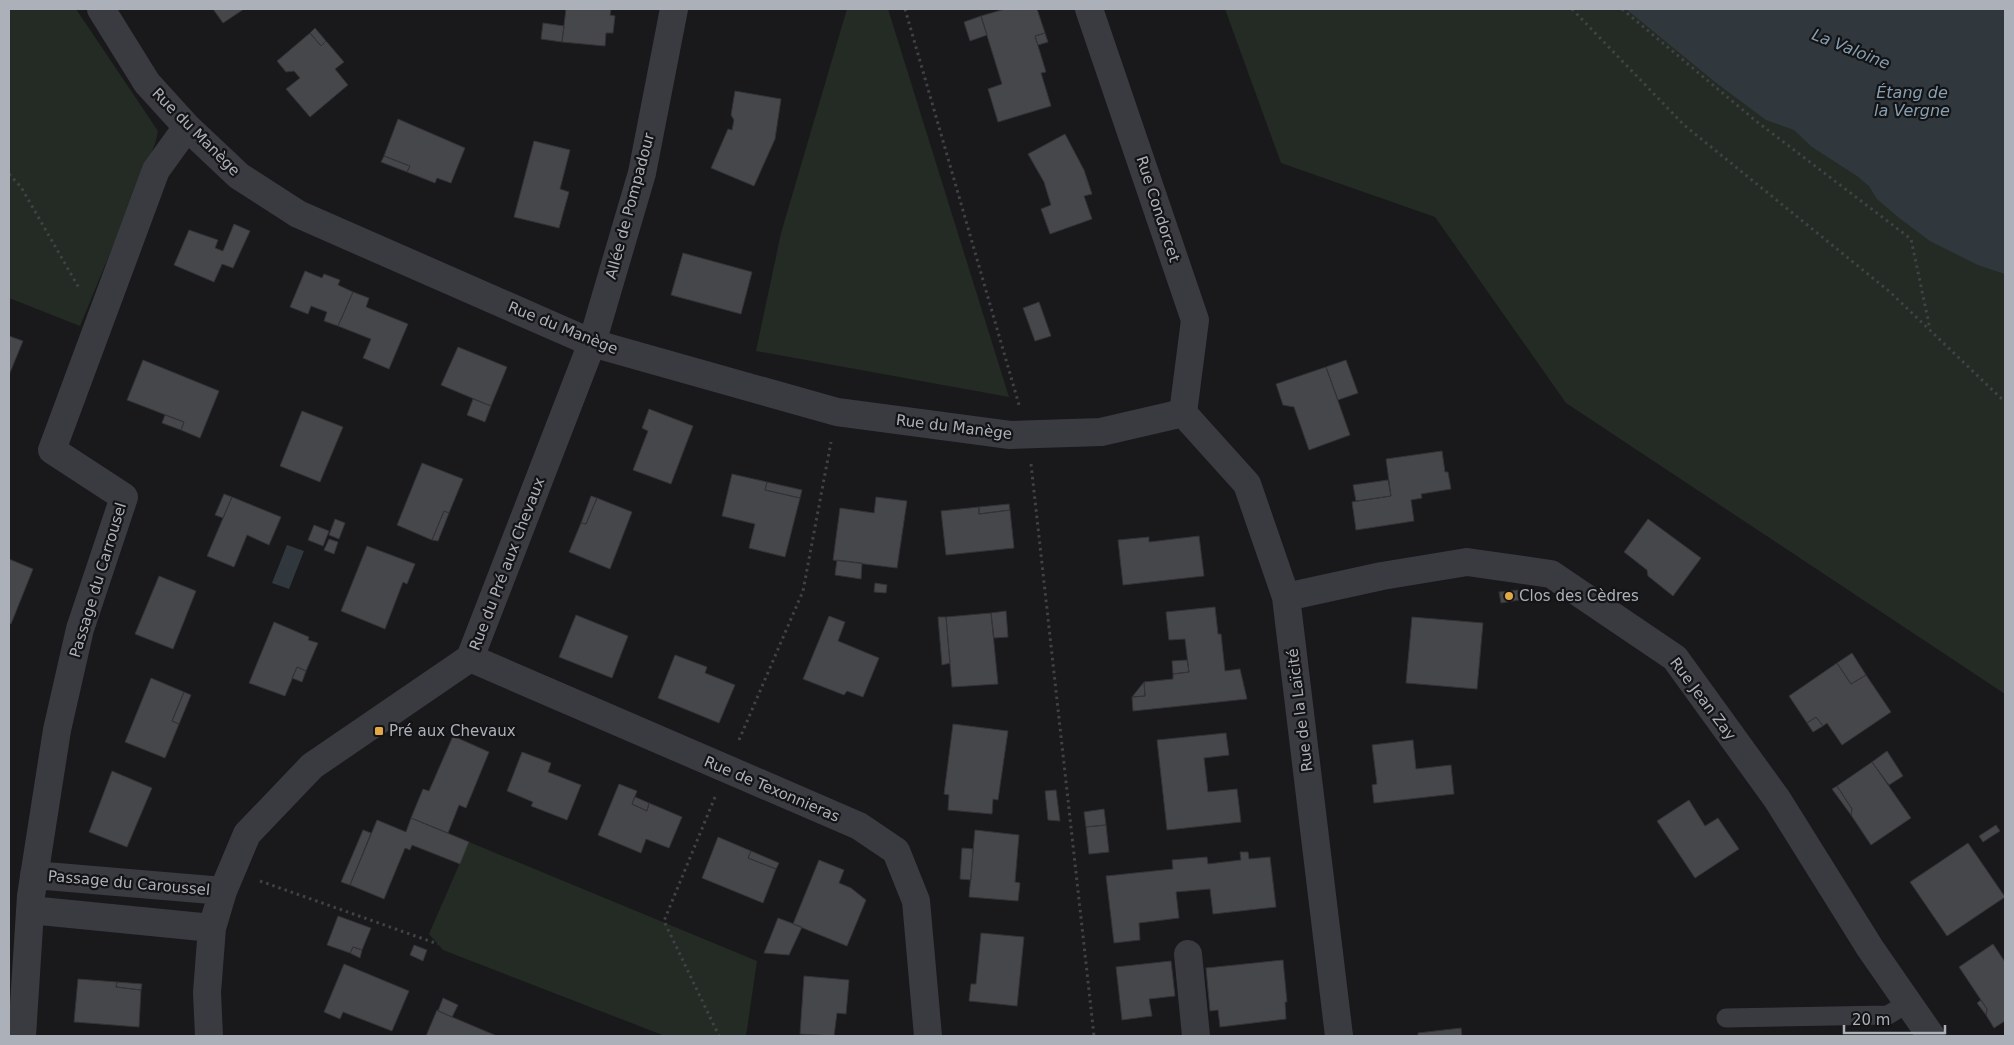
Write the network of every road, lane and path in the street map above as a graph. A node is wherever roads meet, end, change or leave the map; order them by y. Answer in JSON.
{"nodes":[{"id":1,"x":101,"y":9,"type":"edge"},
{"id":2,"x":674,"y":9,"type":"edge"},
{"id":3,"x":905,"y":9,"type":"edge"},
{"id":4,"x":1089,"y":9,"type":"edge"},
{"id":5,"x":1572,"y":9,"type":"edge"},
{"id":6,"x":1622,"y":9,"type":"edge"},
{"id":7,"x":186,"y":127,"type":"junction"},
{"id":8,"x":9,"y":174,"type":"edge"},
{"id":9,"x":99,"y":323,"type":"junction"},
{"id":10,"x":1930,"y":330,"type":"junction"},
{"id":11,"x":592,"y":343,"type":"junction"},
{"id":12,"x":2005,"y":402,"type":"edge"},
{"id":13,"x":837,"y":412,"type":"junction"},
{"id":14,"x":1183,"y":413,"type":"junction"},
{"id":15,"x":1028,"y":434,"type":"junction"},
{"id":16,"x":1286,"y":597,"type":"junction"},
{"id":17,"x":470,"y":658,"type":"junction"},
{"id":18,"x":727,"y":769,"type":"junction"},
{"id":19,"x":34,"y":875,"type":"junction"},
{"id":20,"x":227,"y":881,"type":"junction"},
{"id":21,"x":30,"y":910,"type":"junction"},
{"id":22,"x":212,"y":928,"type":"junction"},
{"id":23,"x":438,"y":944,"type":"dead end"},
{"id":24,"x":1188,"y":954,"type":"dead end"},
{"id":25,"x":1908,"y":1002,"type":"junction"},
{"id":26,"x":1726,"y":1018,"type":"dead end"},
{"id":27,"x":22,"y":1036,"type":"edge"},
{"id":28,"x":209,"y":1036,"type":"edge"},
{"id":29,"x":719,"y":1036,"type":"edge"},
{"id":30,"x":928,"y":1036,"type":"edge"},
{"id":31,"x":1094,"y":1036,"type":"edge"},
{"id":32,"x":1196,"y":1036,"type":"edge"},
{"id":33,"x":1339,"y":1036,"type":"edge"},
{"id":34,"x":1931,"y":1036,"type":"edge"}],
"edges":[{"from":1,"to":7,"type":"street","name":"Rue du Manège"},
{"from":2,"to":11,"type":"street","name":"Allée de Pompadour"},
{"from":3,"to":15,"type":"path"},
{"from":4,"to":14,"type":"street","name":"Rue Condorcet"},
{"from":5,"to":10,"type":"path"},
{"from":6,"to":10,"type":"path"},
{"from":7,"to":9,"type":"street","name":"Passage du Carrousel"},
{"from":7,"to":11,"type":"street","name":"Rue du Manège"},
{"from":8,"to":9,"type":"path"},
{"from":9,"to":19,"type":"street","name":"Passage du Carrousel"},
{"from":10,"to":12,"type":"path"},
{"from":11,"to":13,"type":"street","name":"Rue du Manège"},
{"from":11,"to":17,"type":"street","name":"Rue du Pré aux Chevaux"},
{"from":13,"to":15,"type":"street","name":"Rue du Manège"},
{"from":13,"to":18,"type":"path"},
{"from":14,"to":15,"type":"street","name":"Rue du Manège"},
{"from":14,"to":16,"type":"street","name":"Rue de la Laïcité"},
{"from":15,"to":31,"type":"path"},
{"from":16,"to":25,"type":"street","name":"Rue Jean Zay"},
{"from":16,"to":33,"type":"street","name":"Rue de la Laïcité"},
{"from":17,"to":18,"type":"street","name":"Rue de Texonnieras"},
{"from":17,"to":20,"type":"street","name":"Rue du Pré aux Chevaux"},
{"from":18,"to":29,"type":"path"},
{"from":18,"to":30,"type":"street","name":"Rue de Texonnieras"},
{"from":19,"to":20,"type":"street","name":"Passage du Caroussel"},
{"from":19,"to":21,"type":"street","name":"Passage du Carrousel"},
{"from":20,"to":22,"type":"street","name":"Rue du Pré aux Chevaux"},
{"from":20,"to":23,"type":"path"},
{"from":21,"to":22,"type":"street"},
{"from":21,"to":27,"type":"street","name":"Passage du Carrousel"},
{"from":22,"to":28,"type":"street","name":"Rue du Pré aux Chevaux"},
{"from":24,"to":32,"type":"street"},
{"from":25,"to":26,"type":"lane"},
{"from":25,"to":34,"type":"street","name":"Rue Jean Zay"}]}
